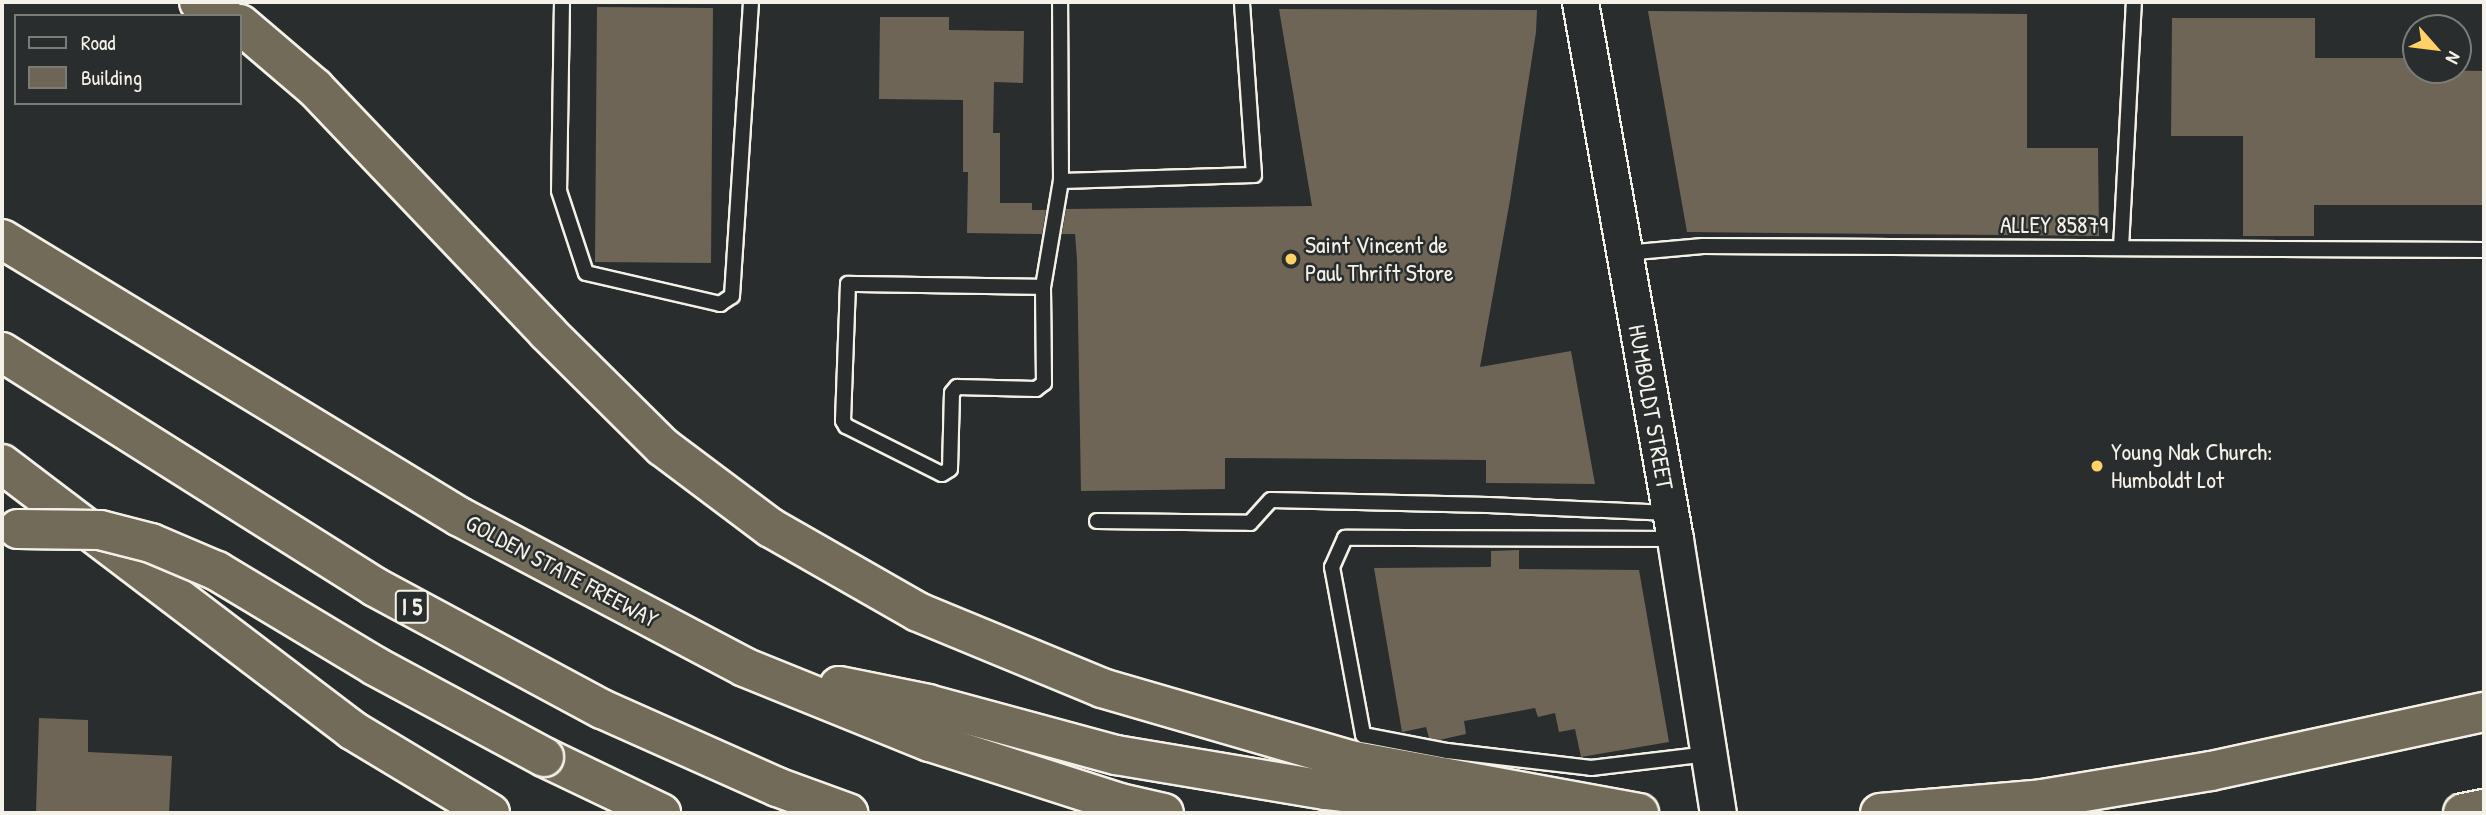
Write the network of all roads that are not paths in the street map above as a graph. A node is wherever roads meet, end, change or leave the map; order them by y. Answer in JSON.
{"nodes":[{"id":1,"x":199,"y":2,"type":"edge"},
{"id":2,"x":562,"y":2,"type":"edge"},
{"id":3,"x":751,"y":2,"type":"edge"},
{"id":4,"x":1060,"y":2,"type":"edge"},
{"id":5,"x":1242,"y":2,"type":"edge"},
{"id":6,"x":1580,"y":2,"type":"edge"},
{"id":7,"x":2134,"y":2,"type":"edge"},
{"id":8,"x":220,"y":14,"type":"edge"},
{"id":9,"x":242,"y":26,"type":"edge"},
{"id":10,"x":1061,"y":181,"type":"junction"},
{"id":11,"x":2,"y":239,"type":"edge"},
{"id":12,"x":2121,"y":248,"type":"junction"},
{"id":13,"x":2484,"y":250,"type":"edge"},
{"id":14,"x":1624,"y":253,"type":"junction"},
{"id":15,"x":1043,"y":287,"type":"junction"},
{"id":16,"x":2,"y":352,"type":"edge"},
{"id":17,"x":2,"y":464,"type":"edge"},
{"id":18,"x":1097,"y":521,"type":"dead end"},
{"id":19,"x":1672,"y":526,"type":"junction"},
{"id":20,"x":10,"y":529,"type":"edge"},
{"id":21,"x":744,"y":667,"type":"junction"},
{"id":22,"x":2484,"y":687,"type":"edge"},
{"id":23,"x":2484,"y":712,"type":"edge"},
{"id":24,"x":2387,"y":731,"type":"junction"},
{"id":25,"x":1713,"y":784,"type":"edge"},
{"id":26,"x":2484,"y":809,"type":"edge"},
{"id":27,"x":490,"y":813,"type":"edge"},
{"id":28,"x":661,"y":813,"type":"edge"},
{"id":29,"x":848,"y":813,"type":"edge"},
{"id":30,"x":1164,"y":813,"type":"edge"},
{"id":31,"x":1521,"y":813,"type":"edge"},
{"id":32,"x":1639,"y":813,"type":"edge"},
{"id":33,"x":1880,"y":813,"type":"edge"},
{"id":34,"x":2463,"y":813,"type":"edge"}],
"edges":[{"from":1,"to":8,"type":"highway"},
{"from":2,"to":3,"type":"lane"},
{"from":4,"to":10,"type":"lane"},
{"from":5,"to":10,"type":"lane"},
{"from":6,"to":14,"type":"street","name":"HUMBOLDT STREET"},
{"from":7,"to":12,"type":"lane"},
{"from":9,"to":32,"type":"highway"},
{"from":10,"to":15,"type":"lane"},
{"from":11,"to":21,"type":"highway","name":"GOLDEN STATE FREEWAY"},
{"from":12,"to":13,"type":"lane","name":"ALLEY 85879"},
{"from":12,"to":14,"type":"lane","name":"ALLEY 85879"},
{"from":14,"to":19,"type":"street","name":"HUMBOLDT STREET"},
{"from":15,"to":15,"type":"lane"},
{"from":16,"to":29,"type":"highway","number":"I 5"},
{"from":17,"to":27,"type":"highway"},
{"from":18,"to":19,"type":"lane"},
{"from":19,"to":25,"type":"street","name":"HUMBOLDT STREET"},
{"from":19,"to":25,"type":"lane"},
{"from":20,"to":28,"type":"highway","bridge":true},
{"from":21,"to":30,"type":"highway","name":"GOLDEN STATE FREEWAY"},
{"from":21,"to":31,"type":"highway"},
{"from":22,"to":24,"type":"highway"},
{"from":23,"to":24,"type":"highway"},
{"from":24,"to":33,"type":"highway"},
{"from":26,"to":34,"type":"highway"}]}
